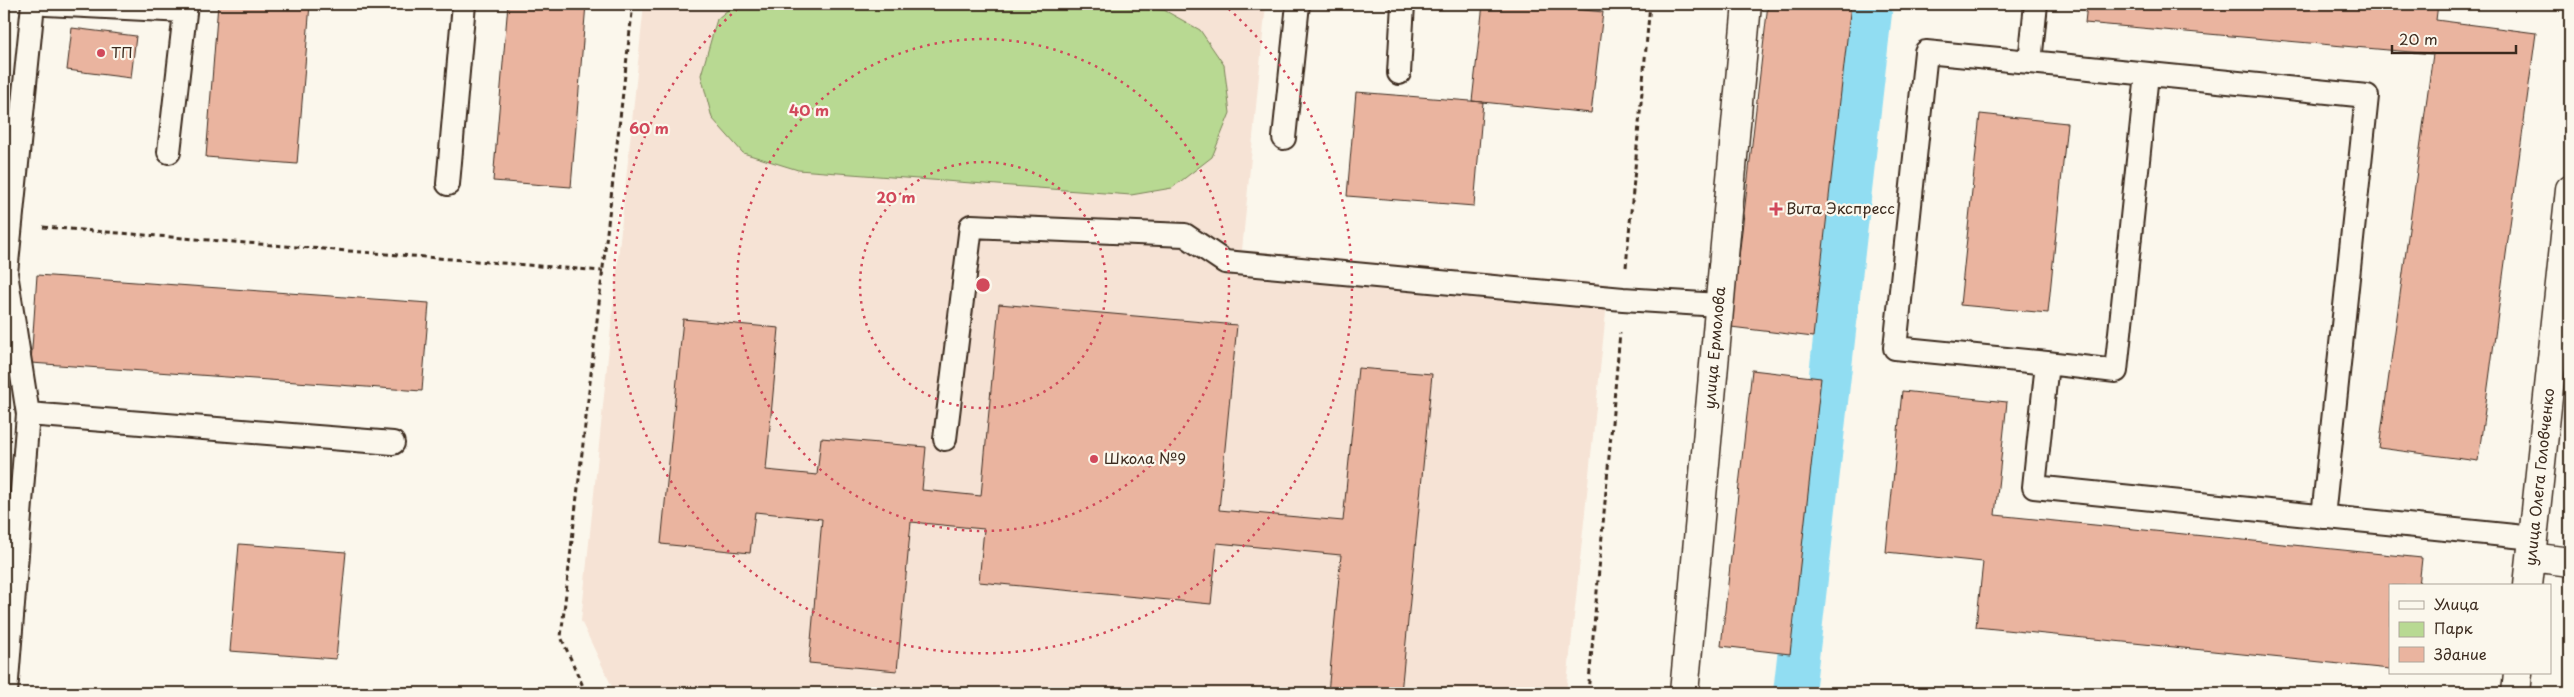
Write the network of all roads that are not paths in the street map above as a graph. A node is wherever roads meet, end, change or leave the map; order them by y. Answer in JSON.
{"nodes":[{"id":1,"x":33,"y":4,"type":"edge"},
{"id":2,"x":46,"y":4,"type":"edge"},
{"id":3,"x":464,"y":4,"type":"edge"},
{"id":4,"x":1298,"y":4,"type":"edge"},
{"id":5,"x":1403,"y":4,"type":"edge"},
{"id":6,"x":1747,"y":4,"type":"edge"},
{"id":7,"x":2036,"y":4,"type":"edge"},
{"id":8,"x":185,"y":7,"type":"edge"},
{"id":9,"x":2030,"y":62,"type":"junction"},
{"id":10,"x":1399,"y":73,"type":"dead end"},
{"id":11,"x":2147,"y":74,"type":"junction"},
{"id":12,"x":1284,"y":138,"type":"dead end"},
{"id":13,"x":169,"y":152,"type":"dead end"},
{"id":14,"x":448,"y":184,"type":"dead end"},
{"id":15,"x":2570,"y":189,"type":"edge"},
{"id":16,"x":5,"y":273,"type":"edge"},
{"id":17,"x":1719,"y":305,"type":"junction"},
{"id":18,"x":2047,"y":364,"type":"junction"},
{"id":19,"x":28,"y":414,"type":"junction"},
{"id":20,"x":945,"y":439,"type":"dead end"},
{"id":21,"x":393,"y":443,"type":"dead end"},
{"id":22,"x":2323,"y":517,"type":"junction"},
{"id":23,"x":2533,"y":548,"type":"junction"},
{"id":24,"x":2570,"y":562,"type":"edge"},
{"id":25,"x":2528,"y":584,"type":"edge"},
{"id":26,"x":2518,"y":674,"type":"edge"},
{"id":27,"x":6,"y":693,"type":"edge"},
{"id":28,"x":1684,"y":693,"type":"edge"},
{"id":29,"x":2516,"y":693,"type":"edge"}],
"edges":[{"from":1,"to":16,"type":"lane"},
{"from":2,"to":8,"type":"lane"},
{"from":3,"to":14,"type":"lane"},
{"from":4,"to":12,"type":"lane"},
{"from":5,"to":10,"type":"lane"},
{"from":6,"to":17,"type":"street","name":"улица Ермолова"},
{"from":7,"to":9,"type":"lane"},
{"from":8,"to":13,"type":"lane"},
{"from":9,"to":11,"type":"lane"},
{"from":9,"to":18,"type":"lane"},
{"from":11,"to":18,"type":"lane"},
{"from":11,"to":22,"type":"lane"},
{"from":15,"to":23,"type":"street","name":"улица Олега Головченко"},
{"from":16,"to":19,"type":"lane"},
{"from":17,"to":20,"type":"lane"},
{"from":17,"to":28,"type":"street","name":"улица Ермолова"},
{"from":18,"to":22,"type":"lane"},
{"from":19,"to":21,"type":"lane"},
{"from":19,"to":27,"type":"lane"},
{"from":22,"to":23,"type":"lane"},
{"from":23,"to":24,"type":"street"},
{"from":23,"to":25,"type":"street","name":"улица Олега Головченко"},
{"from":26,"to":29,"type":"street"}]}
